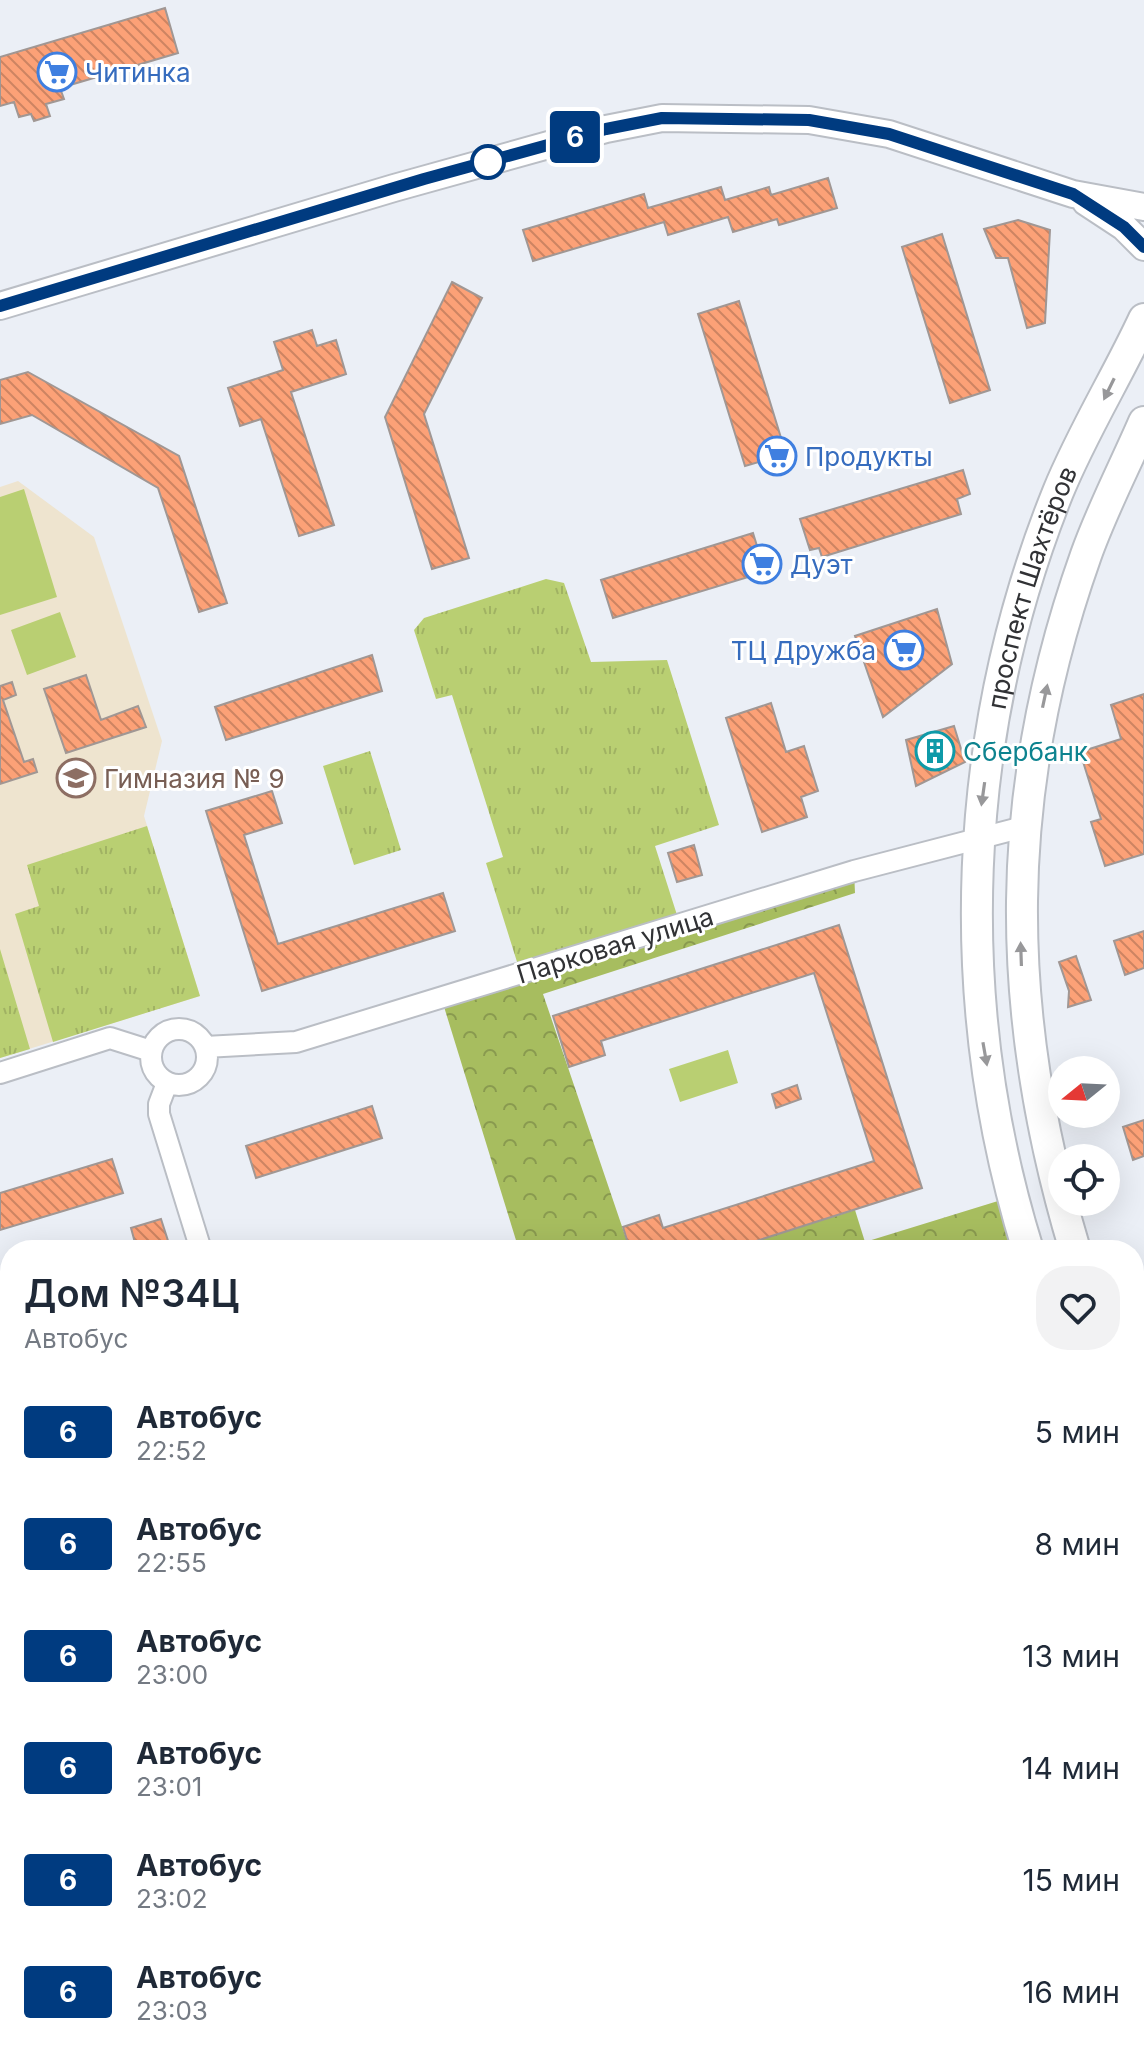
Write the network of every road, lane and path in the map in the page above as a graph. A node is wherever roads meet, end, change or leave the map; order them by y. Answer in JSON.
{"nodes":[{"id":1,"x":1073,"y":194,"type":"junction"},
{"id":2,"x":1144,"y":207,"type":"edge"},
{"id":3,"x":1144,"y":247,"type":"edge"},
{"id":4,"x":0,"y":306,"type":"edge"},
{"id":5,"x":1144,"y":319,"type":"edge"},
{"id":6,"x":1144,"y":422,"type":"edge"},
{"id":7,"x":1023,"y":827,"type":"junction"},
{"id":8,"x":977,"y":838,"type":"junction"},
{"id":9,"x":205,"y":1047,"type":"junction"},
{"id":10,"x":151,"y":1051,"type":"junction"},
{"id":11,"x":0,"y":1073,"type":"edge"},
{"id":12,"x":167,"y":1083,"type":"junction"},
{"id":13,"x":198,"y":1240,"type":"edge"},
{"id":14,"x":1025,"y":1240,"type":"edge"},
{"id":15,"x":1072,"y":1240,"type":"edge"}],
"edges":[{"from":1,"to":2,"type":"street"},
{"from":1,"to":3,"type":"street"},
{"from":1,"to":4,"type":"street"},
{"from":5,"to":8,"type":"main road","name":"проспект Шахтёров","one_way":true},
{"from":7,"to":6,"type":"main road","name":"проспект Шахтёров","one_way":true},
{"from":7,"to":8,"type":"street","name":"Парковая улица"},
{"from":15,"to":7,"type":"main road","name":"проспект Шахтёров","one_way":true},
{"from":8,"to":9,"type":"street","name":"Парковая улица"},
{"from":8,"to":14,"type":"main road","name":"проспект Шахтёров","one_way":true},
{"from":9,"to":10,"type":"street"},
{"from":9,"to":12,"type":"street"},
{"from":10,"to":11,"type":"street"},
{"from":10,"to":12,"type":"street"},
{"from":12,"to":13,"type":"street"}]}
